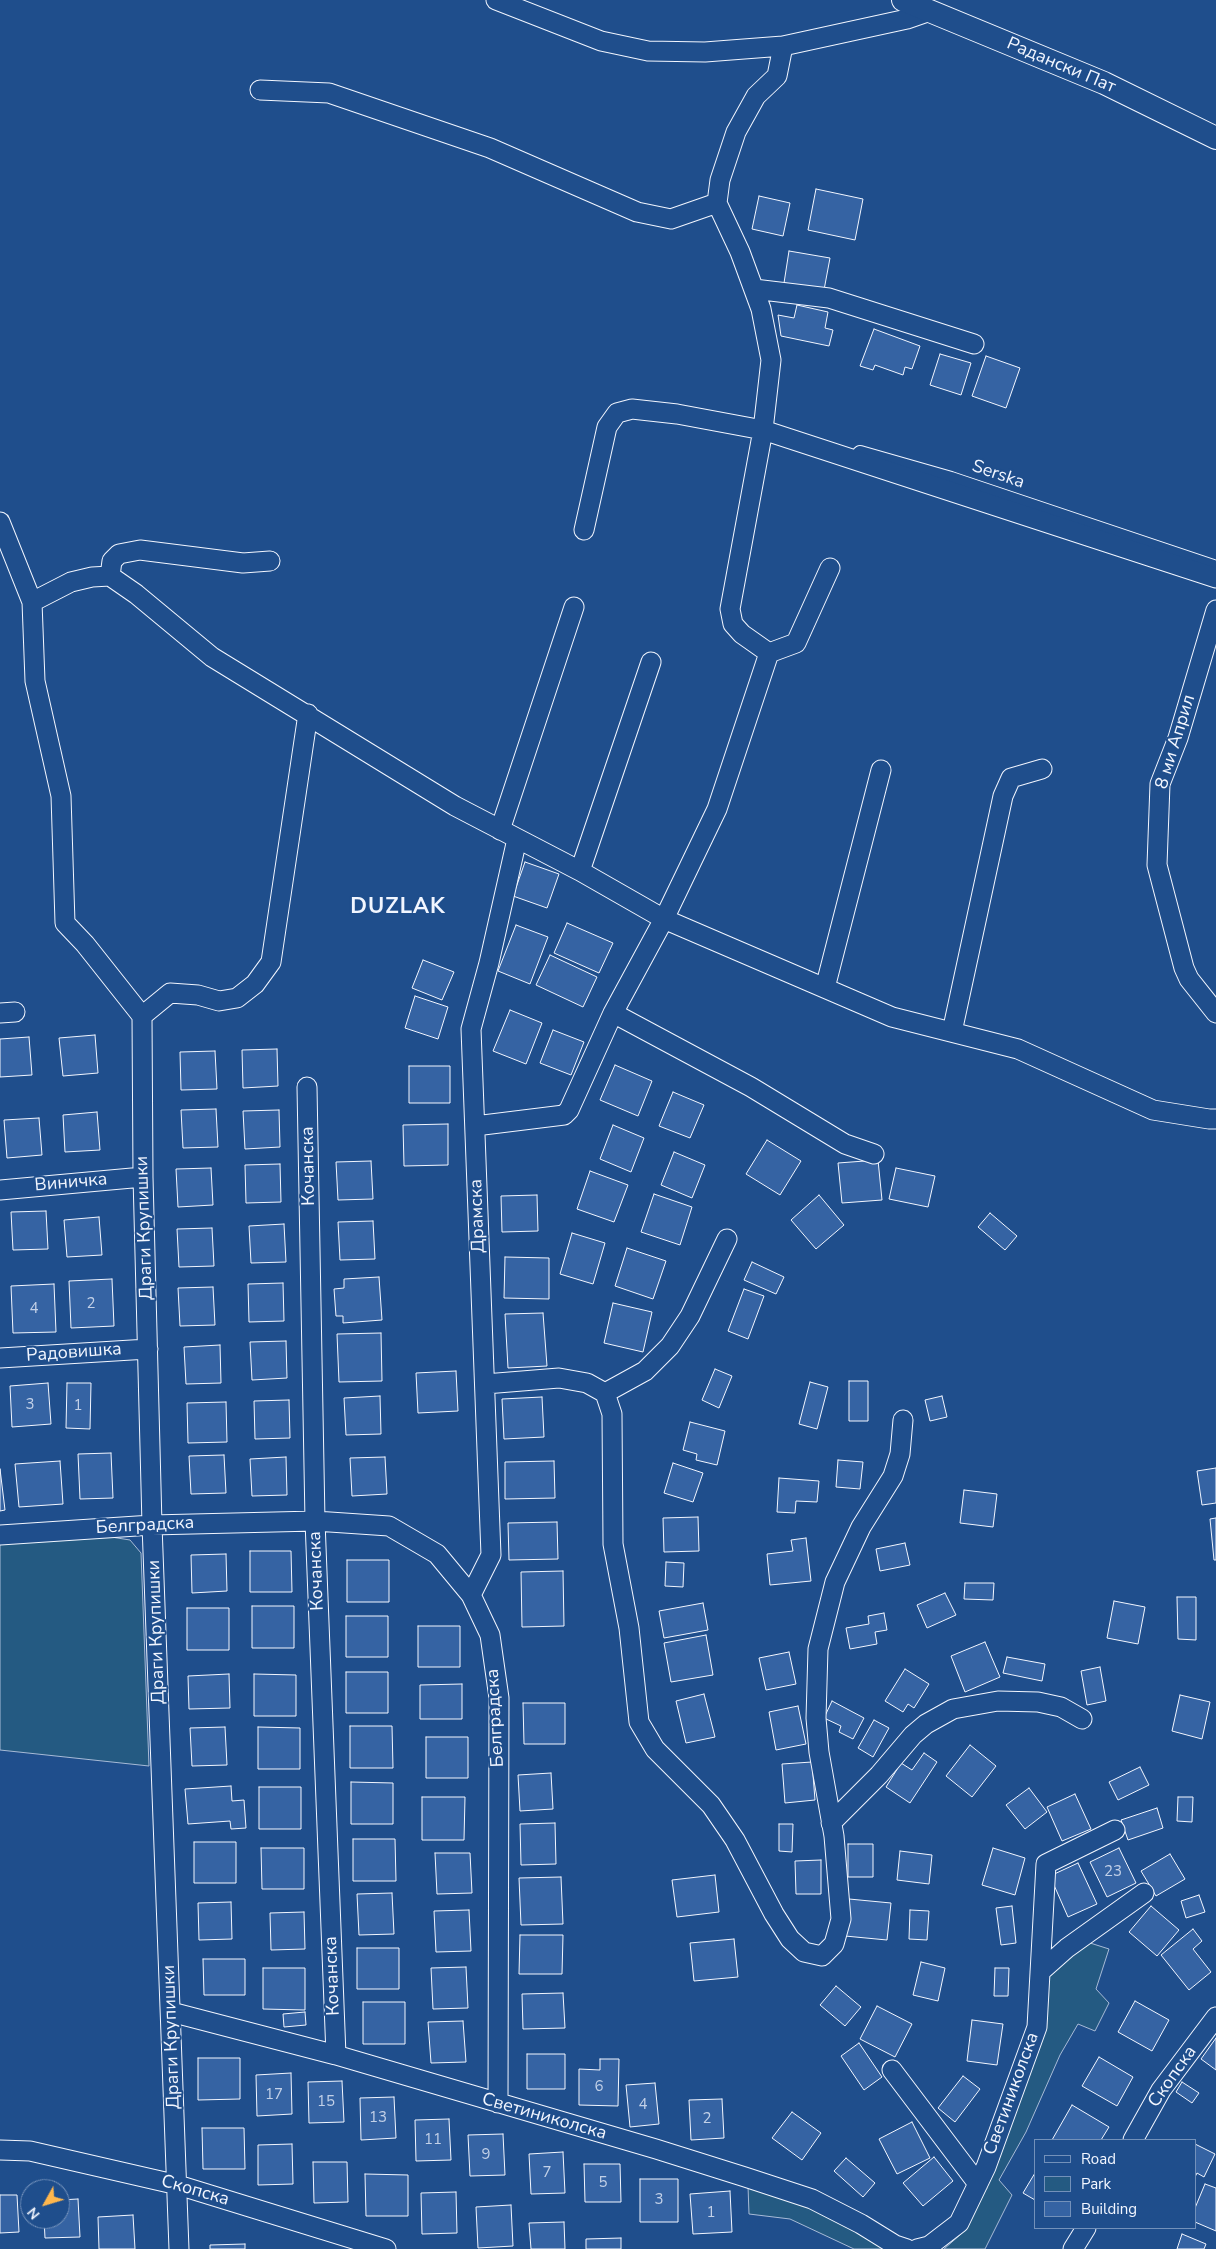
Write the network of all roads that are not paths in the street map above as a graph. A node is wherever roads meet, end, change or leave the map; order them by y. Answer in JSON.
{"nodes":[{"id":1,"x":496,"y":0,"type":"edge"},
{"id":2,"x":903,"y":0,"type":"edge"},
{"id":3,"x":930,"y":11,"type":"junction"},
{"id":4,"x":783,"y":46,"type":"junction"},
{"id":5,"x":260,"y":90,"type":"dead end"},
{"id":6,"x":1216,"y":138,"type":"edge"},
{"id":7,"x":716,"y":203,"type":"junction"},
{"id":8,"x":754,"y":289,"type":"junction"},
{"id":9,"x":974,"y":344,"type":"dead end"},
{"id":10,"x":763,"y":430,"type":"junction"},
{"id":11,"x":0,"y":522,"type":"edge"},
{"id":12,"x":584,"y":530,"type":"dead end"},
{"id":13,"x":270,"y":561,"type":"dead end"},
{"id":14,"x":830,"y":568,"type":"dead end"},
{"id":15,"x":1216,"y":568,"type":"edge"},
{"id":16,"x":110,"y":576,"type":"junction"},
{"id":17,"x":1216,"y":578,"type":"edge"},
{"id":18,"x":32,"y":602,"type":"junction"},
{"id":19,"x":574,"y":607,"type":"dead end"},
{"id":20,"x":1216,"y":610,"type":"edge"},
{"id":21,"x":768,"y":654,"type":"junction"},
{"id":22,"x":650,"y":662,"type":"dead end"},
{"id":23,"x":308,"y":714,"type":"junction"},
{"id":24,"x":1042,"y":768,"type":"dead end"},
{"id":25,"x":881,"y":770,"type":"dead end"},
{"id":26,"x":500,"y":830,"type":"junction"},
{"id":27,"x":517,"y":839,"type":"junction"},
{"id":28,"x":580,"y":871,"type":"junction"},
{"id":29,"x":664,"y":919,"type":"junction"},
{"id":30,"x":825,"y":988,"type":"junction"},
{"id":31,"x":613,"y":1013,"type":"junction"},
{"id":32,"x":1216,"y":1013,"type":"edge"},
{"id":33,"x":142,"y":1016,"type":"junction"},
{"id":34,"x":952,"y":1032,"type":"junction"},
{"id":35,"x":307,"y":1087,"type":"dead end"},
{"id":36,"x":1216,"y":1118,"type":"edge"},
{"id":37,"x":475,"y":1126,"type":"junction"},
{"id":38,"x":874,"y":1154,"type":"dead end"},
{"id":39,"x":143,"y":1177,"type":"junction"},
{"id":40,"x":0,"y":1190,"type":"edge"},
{"id":41,"x":727,"y":1239,"type":"dead end"},
{"id":42,"x":148,"y":1348,"type":"junction"},
{"id":43,"x":0,"y":1358,"type":"edge"},
{"id":44,"x":485,"y":1384,"type":"junction"},
{"id":45,"x":605,"y":1393,"type":"junction"},
{"id":46,"x":903,"y":1420,"type":"dead end"},
{"id":47,"x":315,"y":1521,"type":"junction"},
{"id":48,"x":152,"y":1525,"type":"junction"},
{"id":49,"x":0,"y":1535,"type":"edge"},
{"id":50,"x":471,"y":1595,"type":"junction"},
{"id":51,"x":1082,"y":1719,"type":"dead end"},
{"id":52,"x":831,"y":1823,"type":"junction"},
{"id":53,"x":1115,"y":1830,"type":"dead end"},
{"id":54,"x":1144,"y":1894,"type":"dead end"},
{"id":55,"x":1040,"y":1972,"type":"junction"},
{"id":56,"x":171,"y":2012,"type":"junction"},
{"id":57,"x":1216,"y":2017,"type":"edge"},
{"id":58,"x":336,"y":2055,"type":"junction"},
{"id":59,"x":892,"y":2070,"type":"dead end"},
{"id":60,"x":498,"y":2103,"type":"junction"},
{"id":61,"x":1134,"y":2139,"type":"edge"},
{"id":62,"x":0,"y":2150,"type":"edge"},
{"id":63,"x":978,"y":2184,"type":"junction"},
{"id":64,"x":178,"y":2185,"type":"junction"},
{"id":65,"x":1085,"y":2229,"type":"edge"},
{"id":66,"x":343,"y":2243,"type":"edge"},
{"id":67,"x":179,"y":2249,"type":"edge"},
{"id":68,"x":386,"y":2249,"type":"edge"},
{"id":69,"x":907,"y":2249,"type":"edge"},
{"id":70,"x":917,"y":2249,"type":"edge"},
{"id":71,"x":1073,"y":2249,"type":"edge"}],
"edges":[{"from":1,"to":4,"type":"street"},
{"from":2,"to":3,"type":"street","name":"Радански Пат"},
{"from":3,"to":4,"type":"street"},
{"from":3,"to":6,"type":"street","name":"Радански Пат"},
{"from":4,"to":7,"type":"street"},
{"from":5,"to":7,"type":"street"},
{"from":7,"to":8,"type":"street"},
{"from":8,"to":9,"type":"street"},
{"from":8,"to":10,"type":"street"},
{"from":10,"to":12,"type":"street"},
{"from":10,"to":15,"type":"street","name":"Serska"},
{"from":10,"to":17,"type":"street"},
{"from":10,"to":21,"type":"street"},
{"from":11,"to":18,"type":"street"},
{"from":13,"to":16,"type":"street"},
{"from":14,"to":21,"type":"street"},
{"from":16,"to":18,"type":"street"},
{"from":16,"to":23,"type":"street"},
{"from":18,"to":33,"type":"street"},
{"from":19,"to":26,"type":"street"},
{"from":20,"to":32,"type":"street","name":"8 ми Април"},
{"from":21,"to":29,"type":"street"},
{"from":22,"to":28,"type":"street"},
{"from":23,"to":26,"type":"street"},
{"from":23,"to":33,"type":"street"},
{"from":24,"to":34,"type":"street"},
{"from":25,"to":30,"type":"street"},
{"from":26,"to":27,"type":"street"},
{"from":27,"to":28,"type":"street"},
{"from":27,"to":37,"type":"street","name":"Драмска"},
{"from":28,"to":29,"type":"street"},
{"from":29,"to":30,"type":"street"},
{"from":29,"to":31,"type":"street"},
{"from":30,"to":34,"type":"street"},
{"from":31,"to":37,"type":"street"},
{"from":31,"to":38,"type":"street"},
{"from":33,"to":39,"type":"street","name":"Драги Крупишки"},
{"from":34,"to":36,"type":"street"},
{"from":35,"to":47,"type":"street","name":"Кочанска"},
{"from":37,"to":44,"type":"street","name":"Драмска"},
{"from":39,"to":40,"type":"street","name":"Виничка"},
{"from":39,"to":42,"type":"street","name":"Драги Крупишки"},
{"from":41,"to":45,"type":"street"},
{"from":42,"to":43,"type":"street","name":"Радовишка"},
{"from":42,"to":48,"type":"street","name":"Драги Крупишки"},
{"from":44,"to":45,"type":"street"},
{"from":44,"to":50,"type":"street","name":"Драмска"},
{"from":45,"to":52,"type":"street"},
{"from":46,"to":52,"type":"street"},
{"from":47,"to":48,"type":"street","name":"Белградска"},
{"from":47,"to":50,"type":"street","name":"Белградска"},
{"from":47,"to":58,"type":"street","name":"Кочанска"},
{"from":48,"to":49,"type":"street","name":"Белградска"},
{"from":48,"to":56,"type":"street","name":"Драги Крупишки"},
{"from":50,"to":60,"type":"street","name":"Белградска"},
{"from":51,"to":52,"type":"street"},
{"from":53,"to":55,"type":"street","name":"Светиниколска"},
{"from":54,"to":55,"type":"street"},
{"from":55,"to":63,"type":"street","name":"Светиниколска"},
{"from":56,"to":58,"type":"street","name":"Светиниколска"},
{"from":56,"to":64,"type":"street","name":"Драги Крупишки"},
{"from":57,"to":61,"type":"street","name":"Скопска"},
{"from":58,"to":60,"type":"street","name":"Светиниколска"},
{"from":59,"to":63,"type":"street","name":"Светиниколска"},
{"from":60,"to":69,"type":"street","name":"Светиниколска"},
{"from":62,"to":64,"type":"street","name":"Скопска"},
{"from":63,"to":70,"type":"street","name":"Светиниколска"},
{"from":64,"to":66,"type":"street","name":"Скопска"},
{"from":64,"to":67,"type":"street","name":"Драги Крупишки"},
{"from":65,"to":71,"type":"street"},
{"from":66,"to":68,"type":"street","name":"Скопска"}]}
